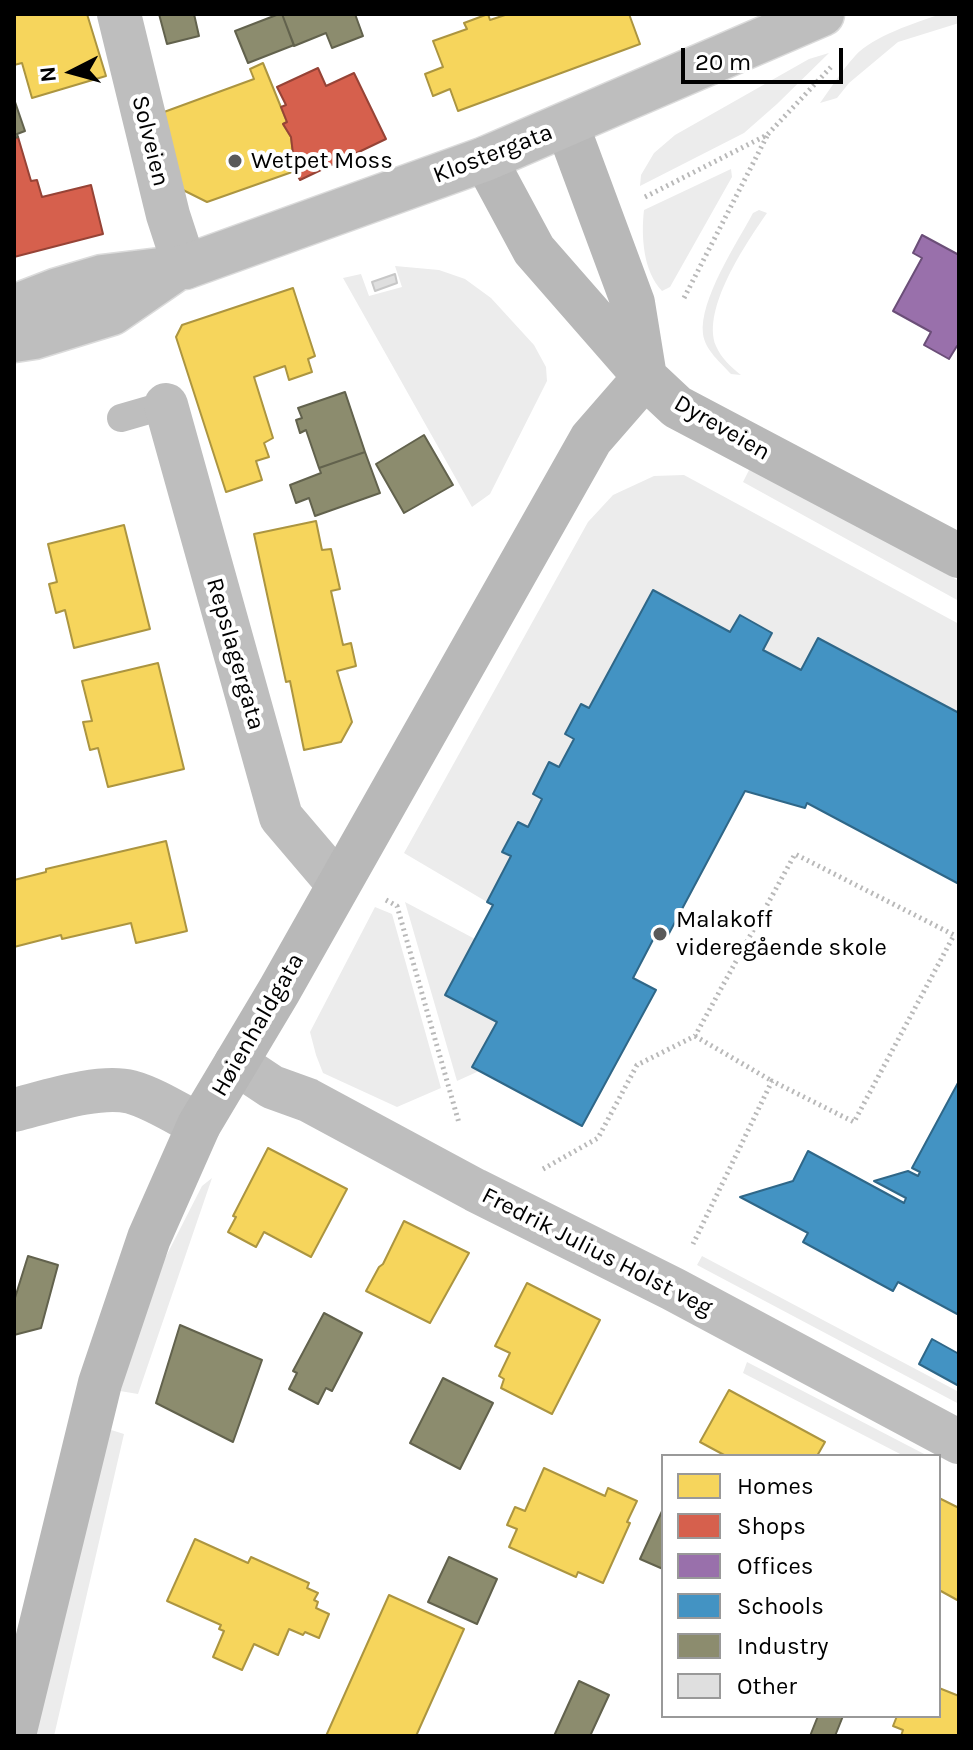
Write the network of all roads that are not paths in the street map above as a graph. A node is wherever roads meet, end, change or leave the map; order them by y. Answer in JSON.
{"nodes":[{"id":1,"x":119,"y":14,"type":"edge"},
{"id":2,"x":812,"y":18,"type":"edge"},
{"id":3,"x":567,"y":125,"type":"junction"},
{"id":4,"x":485,"y":159,"type":"junction"},
{"id":5,"x":182,"y":267,"type":"junction"},
{"id":6,"x":14,"y":307,"type":"edge"},
{"id":7,"x":14,"y":340,"type":"edge"},
{"id":8,"x":645,"y":377,"type":"junction"},
{"id":9,"x":166,"y":405,"type":"joint"},
{"id":10,"x":121,"y":418,"type":"dead end"},
{"id":11,"x":959,"y":556,"type":"edge"},
{"id":12,"x":338,"y":884,"type":"junction"},
{"id":13,"x":236,"y":1063,"type":"junction"},
{"id":14,"x":14,"y":1110,"type":"edge"},
{"id":15,"x":199,"y":1125,"type":"junction"},
{"id":16,"x":959,"y":1442,"type":"edge"},
{"id":17,"x":14,"y":1735,"type":"edge"}],
"edges":[{"from":1,"to":5,"type":"street","name":"Solveien"},
{"from":2,"to":3,"type":"street","name":"Klostergata"},
{"from":3,"to":4,"type":"street","name":"Klostergata"},
{"from":3,"to":8,"type":"street"},
{"from":4,"to":5,"type":"street","name":"Klostergata"},
{"from":4,"to":8,"type":"street","name":"Dyreveien"},
{"from":5,"to":6,"type":"street","name":"Klostergata"},
{"from":5,"to":7,"type":"street","name":"Klostergata"},
{"from":8,"to":11,"type":"street","name":"Dyreveien"},
{"from":8,"to":12,"type":"street","name":"Høienhaldgata"},
{"from":9,"to":10,"type":"lane"},
{"from":9,"to":12,"type":"street","name":"Repslagergata"},
{"from":12,"to":13,"type":"street","name":"Høienhaldgata"},
{"from":13,"to":15,"type":"street","name":"Høienhaldgata"},
{"from":13,"to":16,"type":"street","name":"Fredrik Julius Holst veg"},
{"from":14,"to":15,"type":"street"},
{"from":15,"to":17,"type":"street","name":"Høienhaldgata"}]}
